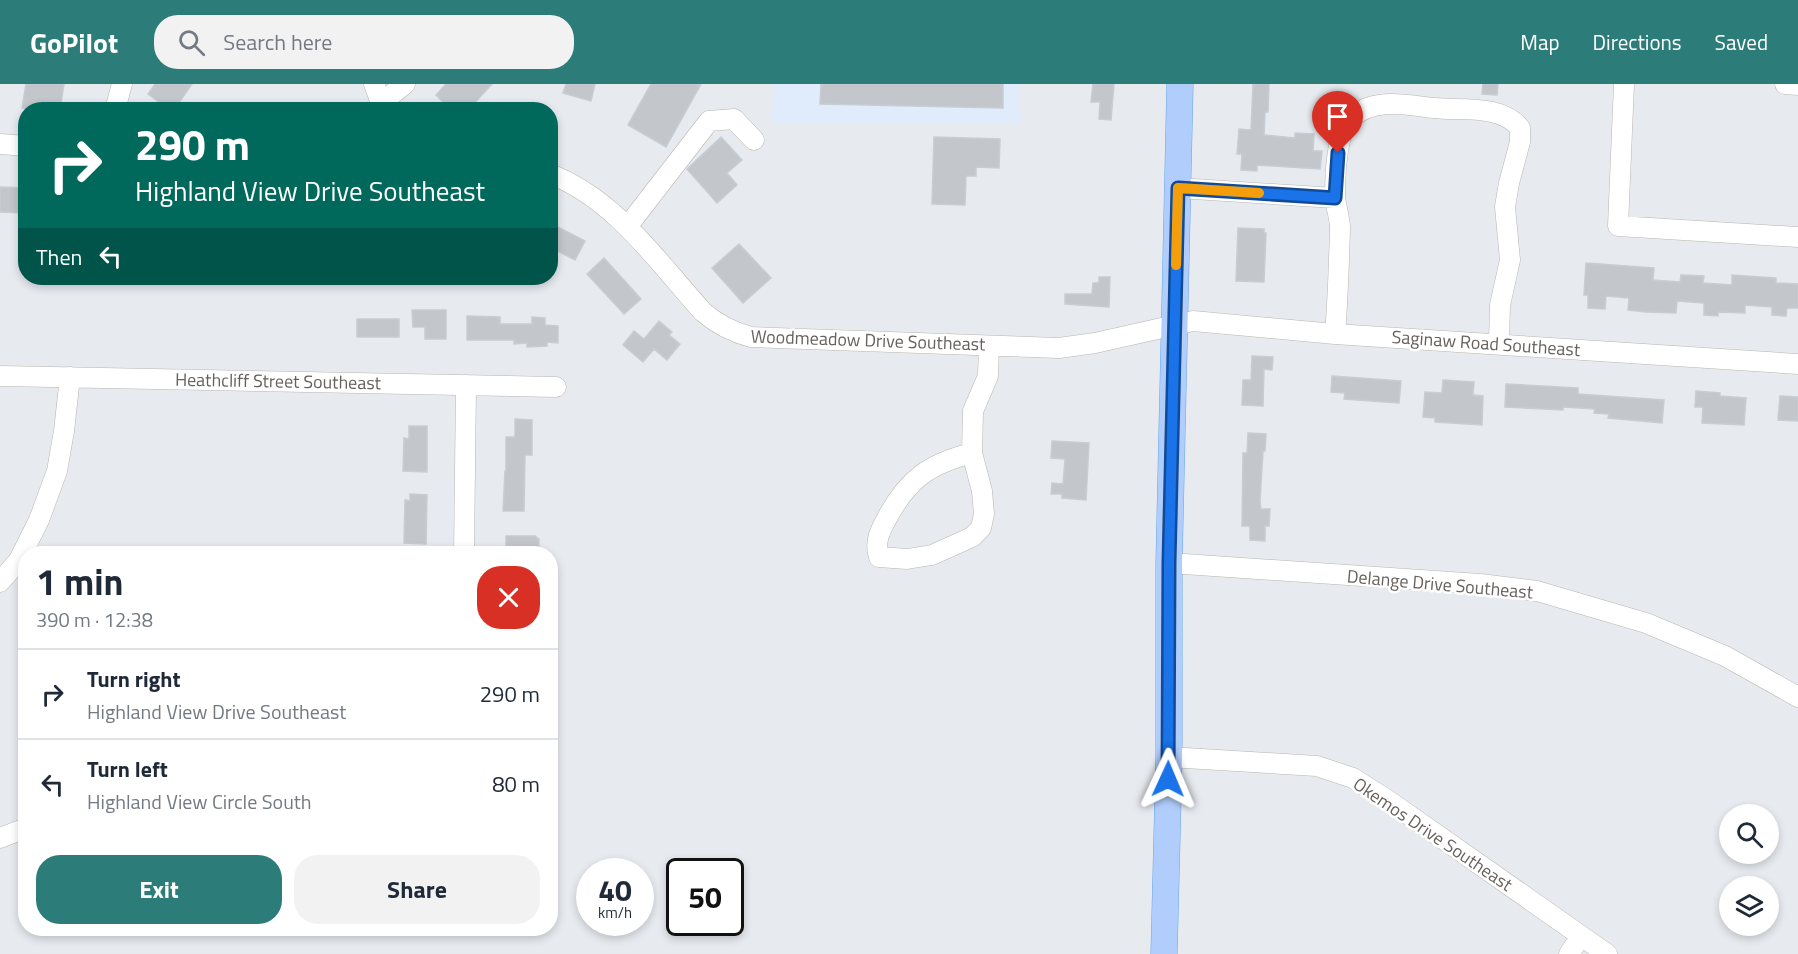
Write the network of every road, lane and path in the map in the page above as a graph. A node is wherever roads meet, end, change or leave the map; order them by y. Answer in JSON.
{"nodes":[{"id":1,"x":122,"y":84,"type":"edge"},
{"id":2,"x":405,"y":84,"type":"edge"},
{"id":3,"x":1180,"y":84,"type":"edge"},
{"id":4,"x":1624,"y":84,"type":"edge"},
{"id":5,"x":1785,"y":84,"type":"edge"},
{"id":6,"x":1798,"y":85,"type":"edge"},
{"id":7,"x":378,"y":99,"type":"edge"},
{"id":8,"x":117,"y":102,"type":"edge"},
{"id":9,"x":754,"y":140,"type":"dead end"},
{"id":10,"x":0,"y":144,"type":"edge"},
{"id":11,"x":18,"y":145,"type":"edge"},
{"id":12,"x":558,"y":178,"type":"edge"},
{"id":13,"x":1178,"y":188,"type":"junction"},
{"id":14,"x":1335,"y":198,"type":"junction"},
{"id":15,"x":627,"y":227,"type":"junction"},
{"id":16,"x":1798,"y":237,"type":"edge"},
{"id":17,"x":1174,"y":324,"type":"junction"},
{"id":18,"x":1335,"y":334,"type":"junction"},
{"id":19,"x":1499,"y":343,"type":"junction"},
{"id":20,"x":989,"y":346,"type":"junction"},
{"id":21,"x":1798,"y":364,"type":"edge"},
{"id":22,"x":0,"y":376,"type":"edge"},
{"id":23,"x":70,"y":377,"type":"junction"},
{"id":24,"x":466,"y":385,"type":"junction"},
{"id":25,"x":556,"y":387,"type":"dead end"},
{"id":26,"x":972,"y":453,"type":"junction"},
{"id":27,"x":26,"y":546,"type":"edge"},
{"id":28,"x":464,"y":546,"type":"edge"},
{"id":29,"x":18,"y":561,"type":"edge"},
{"id":30,"x":1169,"y":562,"type":"junction"},
{"id":31,"x":0,"y":582,"type":"edge"},
{"id":32,"x":1798,"y":697,"type":"edge"},
{"id":33,"x":1169,"y":758,"type":"junction"},
{"id":34,"x":18,"y":831,"type":"edge"},
{"id":35,"x":0,"y":838,"type":"edge"},
{"id":36,"x":1581,"y":936,"type":"junction"},
{"id":37,"x":1164,"y":954,"type":"edge"},
{"id":38,"x":1569,"y":954,"type":"edge"},
{"id":39,"x":1607,"y":954,"type":"edge"}],
"edges":[{"from":1,"to":8,"type":"street"},
{"from":2,"to":7,"type":"street"},
{"from":3,"to":13,"type":"main road"},
{"from":4,"to":16,"type":"street"},
{"from":5,"to":6,"type":"street"},
{"from":9,"to":15,"type":"street"},
{"from":10,"to":11,"type":"street"},
{"from":12,"to":15,"type":"street","name":"Woodmeadow Drive Southeast"},
{"from":13,"to":14,"type":"street"},
{"from":13,"to":17,"type":"main road"},
{"from":14,"to":18,"type":"street"},
{"from":14,"to":19,"type":"street"},
{"from":15,"to":20,"type":"street","name":"Woodmeadow Drive Southeast"},
{"from":17,"to":18,"type":"street","name":"Saginaw Road Southeast"},
{"from":17,"to":20,"type":"street","name":"Woodmeadow Drive Southeast"},
{"from":17,"to":30,"type":"main road"},
{"from":18,"to":19,"type":"street","name":"Saginaw Road Southeast"},
{"from":19,"to":21,"type":"street","name":"Saginaw Road Southeast"},
{"from":20,"to":26,"type":"street"},
{"from":22,"to":23,"type":"street","name":"Heathcliff Street Southeast"},
{"from":23,"to":24,"type":"street","name":"Heathcliff Street Southeast"},
{"from":23,"to":27,"type":"street"},
{"from":24,"to":25,"type":"street","name":"Heathcliff Street Southeast"},
{"from":24,"to":28,"type":"street"},
{"from":26,"to":26,"type":"street"},
{"from":29,"to":31,"type":"street"},
{"from":30,"to":32,"type":"street","name":"Delange Drive Southeast"},
{"from":30,"to":33,"type":"main road"},
{"from":33,"to":36,"type":"street","name":"Okemos Drive Southeast"},
{"from":33,"to":37,"type":"main road"},
{"from":34,"to":35,"type":"street"},
{"from":36,"to":38,"type":"street"},
{"from":36,"to":39,"type":"street","name":"Okemos Drive Southeast"}]}
